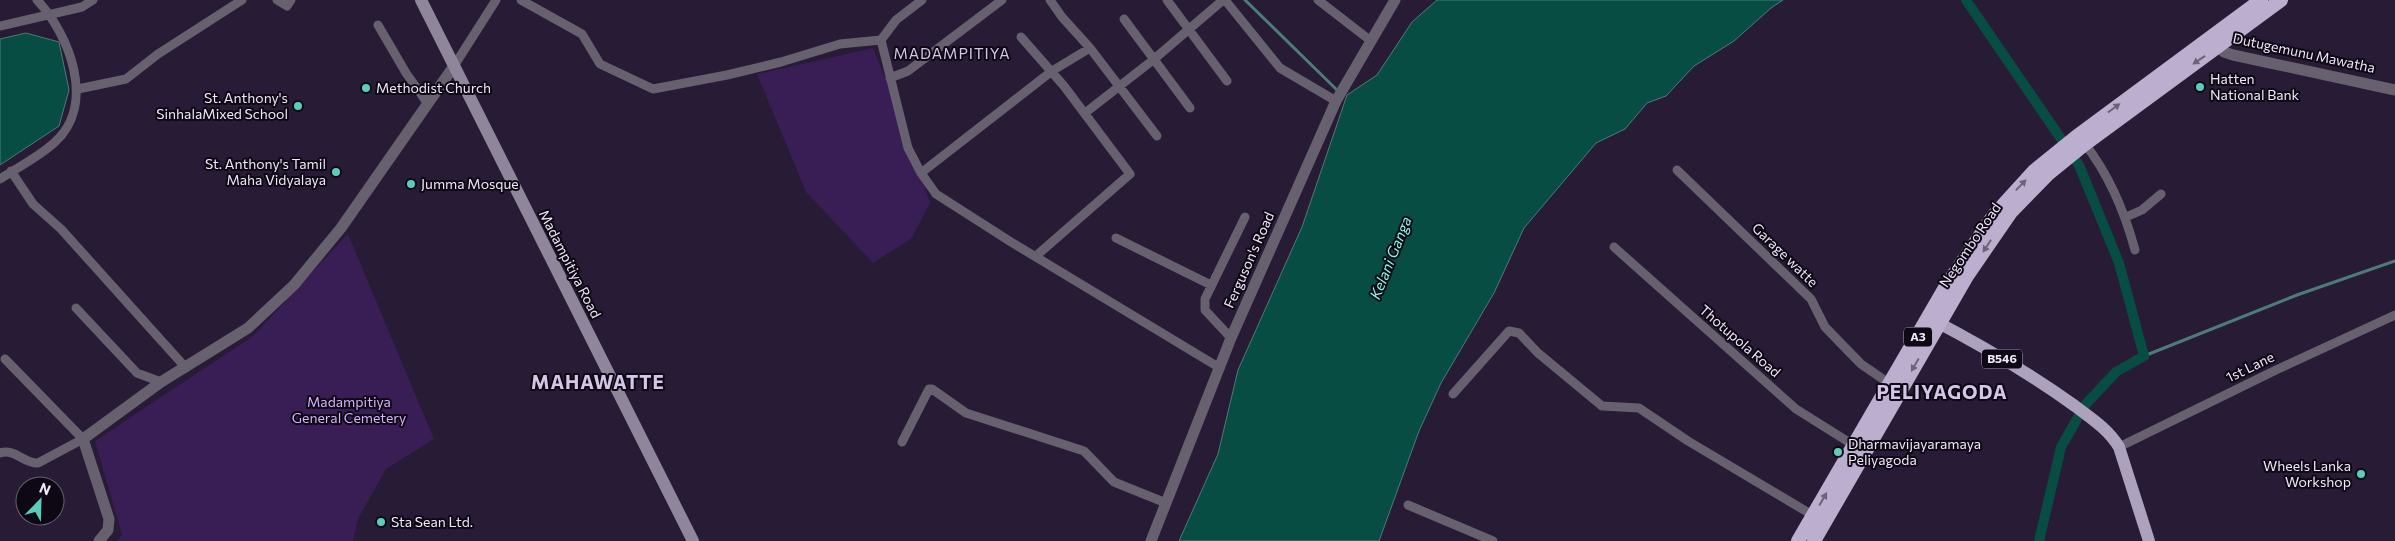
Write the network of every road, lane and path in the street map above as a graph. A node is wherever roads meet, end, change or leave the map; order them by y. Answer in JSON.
{"nodes":[{"id":1,"x":37,"y":0,"type":"edge"},
{"id":2,"x":93,"y":0,"type":"edge"},
{"id":3,"x":242,"y":0,"type":"edge"},
{"id":4,"x":276,"y":0,"type":"edge"},
{"id":5,"x":292,"y":0,"type":"edge"},
{"id":6,"x":421,"y":0,"type":"edge"},
{"id":7,"x":496,"y":0,"type":"edge"},
{"id":8,"x":521,"y":0,"type":"edge"},
{"id":9,"x":922,"y":0,"type":"edge"},
{"id":10,"x":1050,"y":0,"type":"edge"},
{"id":11,"x":1167,"y":0,"type":"edge"},
{"id":12,"x":1224,"y":0,"type":"edge"},
{"id":13,"x":1318,"y":0,"type":"edge"},
{"id":14,"x":1395,"y":0,"type":"edge"},
{"id":15,"x":2261,"y":0,"type":"edge"},
{"id":16,"x":2281,"y":0,"type":"edge"},
{"id":17,"x":995,"y":2,"type":"edge"},
{"id":18,"x":51,"y":15,"type":"junction"},
{"id":19,"x":1124,"y":19,"type":"dead end"},
{"id":20,"x":378,"y":25,"type":"dead end"},
{"id":21,"x":0,"y":26,"type":"edge"},
{"id":22,"x":1190,"y":29,"type":"junction"},
{"id":23,"x":1022,"y":37,"type":"dead end"},
{"id":24,"x":881,"y":40,"type":"junction"},
{"id":25,"x":1371,"y":41,"type":"junction"},
{"id":26,"x":2215,"y":43,"type":"junction"},
{"id":27,"x":1090,"y":48,"type":"junction"},
{"id":28,"x":1154,"y":60,"type":"junction"},
{"id":29,"x":454,"y":66,"type":"junction"},
{"id":30,"x":1052,"y":71,"type":"junction"},
{"id":31,"x":890,"y":78,"type":"junction"},
{"id":32,"x":1227,"y":81,"type":"dead end"},
{"id":33,"x":1119,"y":86,"type":"junction"},
{"id":34,"x":2394,"y":87,"type":"edge"},
{"id":35,"x":78,"y":89,"type":"junction"},
{"id":36,"x":1336,"y":101,"type":"junction"},
{"id":37,"x":428,"y":104,"type":"junction"},
{"id":38,"x":1190,"y":108,"type":"dead end"},
{"id":39,"x":1085,"y":113,"type":"junction"},
{"id":40,"x":1157,"y":136,"type":"dead end"},
{"id":41,"x":2081,"y":143,"type":"junction"},
{"id":42,"x":1677,"y":170,"type":"dead end"},
{"id":43,"x":11,"y":172,"type":"junction"},
{"id":44,"x":921,"y":173,"type":"junction"},
{"id":45,"x":0,"y":178,"type":"edge"},
{"id":46,"x":2162,"y":194,"type":"dead end"},
{"id":47,"x":1245,"y":217,"type":"dead end"},
{"id":48,"x":2126,"y":217,"type":"junction"},
{"id":49,"x":1116,"y":238,"type":"dead end"},
{"id":50,"x":1614,"y":247,"type":"dead end"},
{"id":51,"x":2136,"y":250,"type":"dead end"},
{"id":52,"x":1036,"y":256,"type":"junction"},
{"id":53,"x":1212,"y":286,"type":"junction"},
{"id":54,"x":76,"y":308,"type":"dead end"},
{"id":55,"x":2395,"y":315,"type":"edge"},
{"id":56,"x":1934,"y":320,"type":"junction"},
{"id":57,"x":1231,"y":338,"type":"junction"},
{"id":58,"x":5,"y":359,"type":"dead end"},
{"id":59,"x":186,"y":368,"type":"junction"},
{"id":60,"x":1220,"y":368,"type":"junction"},
{"id":61,"x":161,"y":382,"type":"junction"},
{"id":62,"x":1890,"y":384,"type":"junction"},
{"id":63,"x":1452,"y":394,"type":"dead end"},
{"id":64,"x":83,"y":439,"type":"junction"},
{"id":65,"x":902,"y":442,"type":"dead end"},
{"id":66,"x":1855,"y":446,"type":"junction"},
{"id":67,"x":2119,"y":447,"type":"junction"},
{"id":68,"x":0,"y":453,"type":"edge"},
{"id":69,"x":1166,"y":503,"type":"junction"},
{"id":70,"x":1408,"y":505,"type":"dead end"},
{"id":71,"x":1814,"y":516,"type":"junction"},
{"id":72,"x":98,"y":541,"type":"edge"},
{"id":73,"x":693,"y":541,"type":"edge"},
{"id":74,"x":1151,"y":541,"type":"edge"},
{"id":75,"x":1493,"y":541,"type":"edge"},
{"id":76,"x":1798,"y":541,"type":"edge"},
{"id":77,"x":1814,"y":541,"type":"edge"},
{"id":78,"x":2149,"y":541,"type":"edge"}],
"edges":[{"from":1,"to":18,"type":"street"},
{"from":2,"to":18,"type":"street"},
{"from":3,"to":35,"type":"street"},
{"from":4,"to":5,"type":"street"},
{"from":6,"to":29,"type":"main road","name":"Madampitiya Road"},
{"from":7,"to":29,"type":"street"},
{"from":8,"to":24,"type":"street"},
{"from":9,"to":24,"type":"street"},
{"from":10,"to":27,"type":"street"},
{"from":11,"to":22,"type":"street"},
{"from":12,"to":22,"type":"street"},
{"from":12,"to":36,"type":"street"},
{"from":13,"to":25,"type":"street"},
{"from":14,"to":25,"type":"street","name":"Ferguson's Road"},
{"from":15,"to":26,"type":"highway","name":"Negombo Road","number":"A3"},
{"from":16,"to":26,"type":"highway","name":"Negombo Road","number":"A3"},
{"from":17,"to":31,"type":"street"},
{"from":18,"to":21,"type":"street"},
{"from":18,"to":35,"type":"street"},
{"from":19,"to":28,"type":"street"},
{"from":20,"to":37,"type":"street"},
{"from":22,"to":28,"type":"street"},
{"from":22,"to":32,"type":"street"},
{"from":23,"to":30,"type":"street"},
{"from":24,"to":31,"type":"street"},
{"from":25,"to":36,"type":"street","name":"Ferguson's Road"},
{"from":26,"to":34,"type":"street","name":"Dutugemunu Mawatha"},
{"from":26,"to":41,"type":"highway","name":"Negombo Road","number":"A3"},
{"from":27,"to":30,"type":"street"},
{"from":27,"to":33,"type":"street"},
{"from":28,"to":33,"type":"street"},
{"from":28,"to":38,"type":"street"},
{"from":29,"to":37,"type":"street"},
{"from":29,"to":73,"type":"main road","name":"Madampitiya Road"},
{"from":30,"to":39,"type":"street"},
{"from":30,"to":44,"type":"street"},
{"from":31,"to":44,"type":"street"},
{"from":33,"to":39,"type":"street"},
{"from":33,"to":40,"type":"street"},
{"from":35,"to":43,"type":"street"},
{"from":36,"to":57,"type":"street","name":"Ferguson's Road"},
{"from":37,"to":59,"type":"street"},
{"from":39,"to":52,"type":"street"},
{"from":41,"to":48,"type":"street"},
{"from":41,"to":56,"type":"highway","name":"Negombo Road","number":"A3"},
{"from":42,"to":62,"type":"street","name":"Garage watte"},
{"from":43,"to":45,"type":"street"},
{"from":43,"to":59,"type":"street"},
{"from":44,"to":52,"type":"street"},
{"from":46,"to":48,"type":"street"},
{"from":47,"to":53,"type":"street"},
{"from":48,"to":51,"type":"street"},
{"from":49,"to":53,"type":"street"},
{"from":50,"to":66,"type":"street","name":"Thotupola Road"},
{"from":52,"to":60,"type":"street"},
{"from":53,"to":57,"type":"street"},
{"from":54,"to":61,"type":"street"},
{"from":55,"to":67,"type":"street","name":"1st Lane"},
{"from":56,"to":62,"type":"highway","name":"Negombo Road","number":"A3"},
{"from":56,"to":67,"type":"main road","number":"B546"},
{"from":56,"to":77,"type":"highway","name":"Negombo Road","number":"A3","one_way":true},
{"from":57,"to":60,"type":"street","name":"Ferguson's Road"},
{"from":58,"to":64,"type":"street"},
{"from":59,"to":61,"type":"street"},
{"from":60,"to":69,"type":"street","name":"Ferguson's Road"},
{"from":61,"to":64,"type":"street"},
{"from":62,"to":66,"type":"highway","name":"Negombo Road","number":"A3"},
{"from":63,"to":71,"type":"street"},
{"from":64,"to":68,"type":"street"},
{"from":64,"to":72,"type":"street"},
{"from":65,"to":69,"type":"street"},
{"from":71,"to":66,"type":"highway","name":"Negombo Road","number":"A3","one_way":true},
{"from":67,"to":78,"type":"main road","number":"B546"},
{"from":69,"to":74,"type":"street","name":"Ferguson's Road"},
{"from":70,"to":75,"type":"street"},
{"from":71,"to":76,"type":"highway","name":"Negombo Road","number":"A3"}]}
